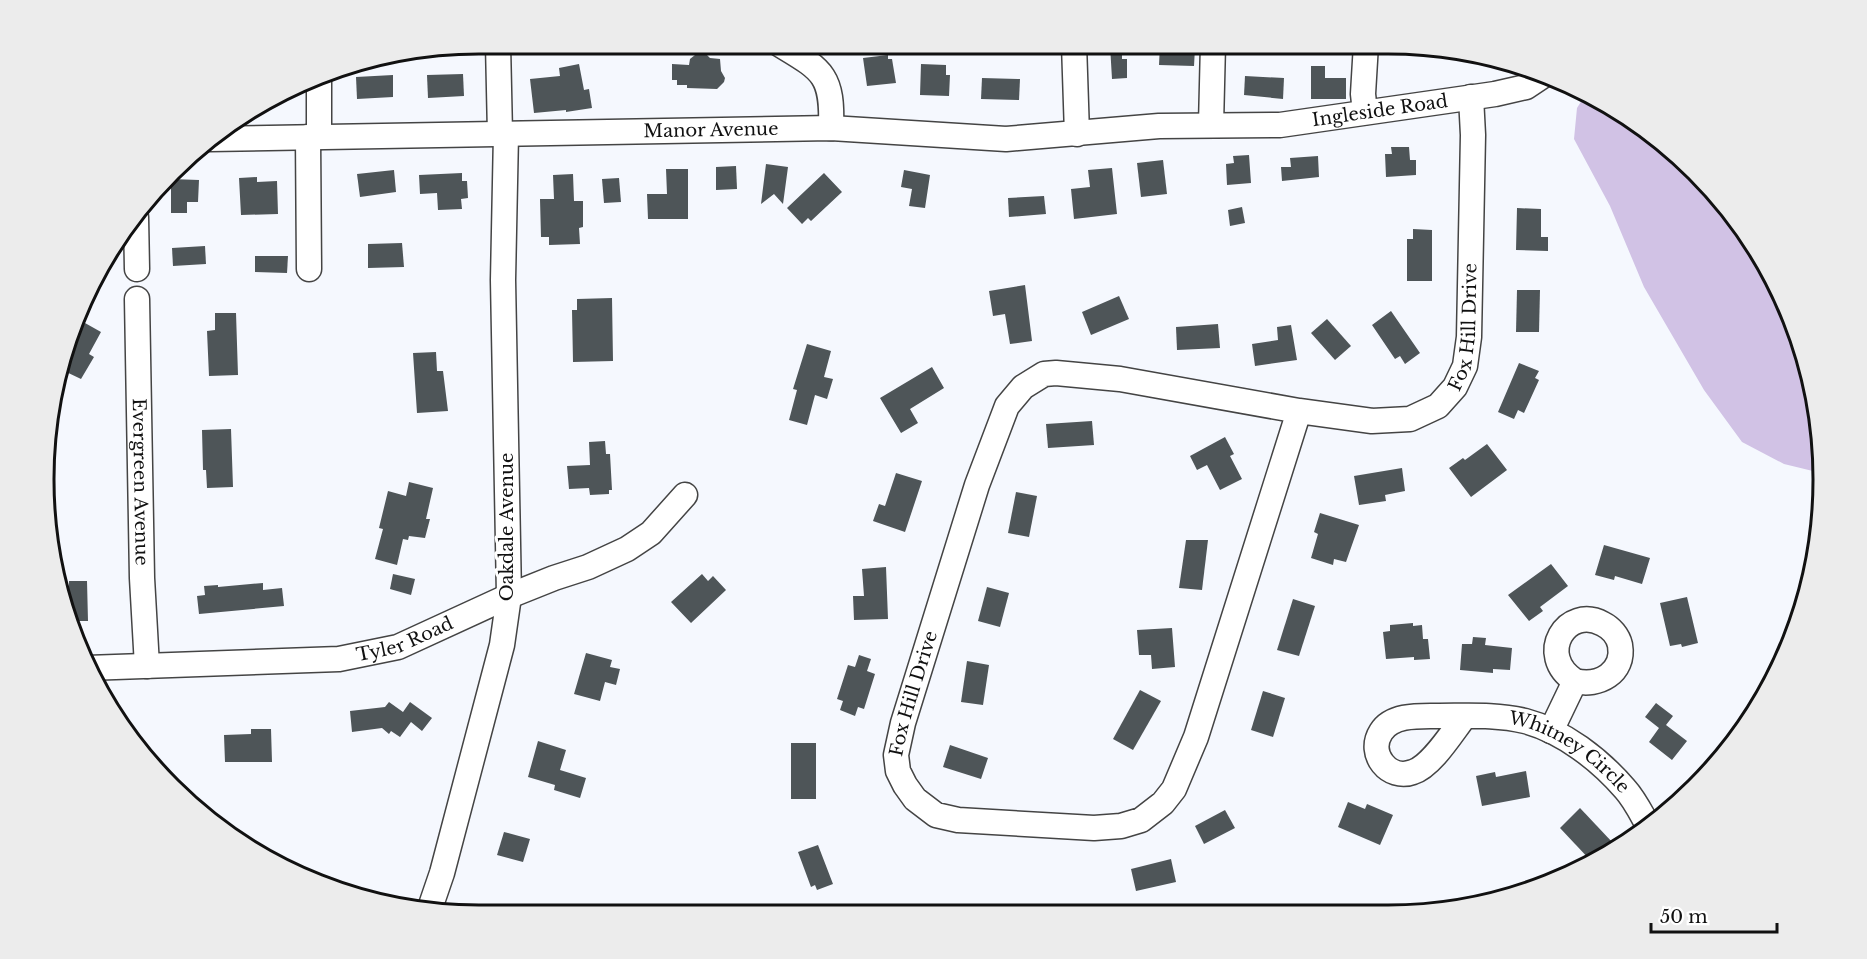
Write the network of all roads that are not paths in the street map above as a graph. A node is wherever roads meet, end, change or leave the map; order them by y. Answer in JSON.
{"nodes":[{"id":1,"x":498,"y":54,"type":"edge"},
{"id":2,"x":796,"y":54,"type":"edge"},
{"id":3,"x":1074,"y":54,"type":"edge"},
{"id":4,"x":1213,"y":54,"type":"edge"},
{"id":5,"x":1365,"y":54,"type":"edge"},
{"id":6,"x":1536,"y":81,"type":"edge"},
{"id":7,"x":318,"y":86,"type":"edge"},
{"id":8,"x":1471,"y":97,"type":"junction"},
{"id":9,"x":1365,"y":112,"type":"junction"},
{"id":10,"x":1211,"y":125,"type":"junction"},
{"id":11,"x":831,"y":128,"type":"junction"},
{"id":12,"x":502,"y":134,"type":"junction"},
{"id":13,"x":1077,"y":134,"type":"junction"},
{"id":14,"x":314,"y":137,"type":"junction"},
{"id":15,"x":225,"y":139,"type":"edge"},
{"id":16,"x":136,"y":228,"type":"edge"},
{"id":17,"x":137,"y":269,"type":"dead end"},
{"id":18,"x":309,"y":269,"type":"dead end"},
{"id":19,"x":137,"y":299,"type":"dead end"},
{"id":20,"x":1299,"y":411,"type":"junction"},
{"id":21,"x":686,"y":495,"type":"dead end"},
{"id":22,"x":509,"y":596,"type":"junction"},
{"id":23,"x":147,"y":666,"type":"junction"},
{"id":24,"x":98,"y":668,"type":"edge"},
{"id":25,"x":1575,"y":681,"type":"dead end"},
{"id":26,"x":1465,"y":716,"type":"dead end"},
{"id":27,"x":1551,"y":730,"type":"junction"},
{"id":28,"x":1645,"y":819,"type":"edge"},
{"id":29,"x":432,"y":902,"type":"edge"}],
"edges":[{"from":1,"to":12,"type":"street","name":"Oakdale Avenue"},
{"from":2,"to":11,"type":"street"},
{"from":3,"to":13,"type":"street"},
{"from":4,"to":10,"type":"street"},
{"from":5,"to":9,"type":"street"},
{"from":6,"to":8,"type":"street","name":"Ingleside Road"},
{"from":7,"to":14,"type":"street"},
{"from":8,"to":9,"type":"street","name":"Ingleside Road"},
{"from":8,"to":20,"type":"street","name":"Fox Hill Drive"},
{"from":9,"to":10,"type":"street","name":"Ingleside Road"},
{"from":10,"to":13,"type":"street","name":"Manor Avenue"},
{"from":11,"to":12,"type":"street","name":"Manor Avenue"},
{"from":11,"to":13,"type":"street","name":"Manor Avenue"},
{"from":12,"to":14,"type":"street","name":"Manor Avenue"},
{"from":12,"to":22,"type":"street","name":"Oakdale Avenue"},
{"from":14,"to":15,"type":"street","name":"Manor Avenue"},
{"from":14,"to":18,"type":"street"},
{"from":16,"to":17,"type":"street"},
{"from":19,"to":23,"type":"street","name":"Evergreen Avenue"},
{"from":20,"to":20,"type":"street","name":"Fox Hill Drive"},
{"from":21,"to":22,"type":"street","name":"Tyler Road"},
{"from":22,"to":23,"type":"street","name":"Tyler Road"},
{"from":22,"to":29,"type":"street","name":"Oakdale Avenue"},
{"from":23,"to":24,"type":"street","name":"Tyler Road"},
{"from":25,"to":27,"type":"street"},
{"from":26,"to":27,"type":"street","name":"Whitney Circle"},
{"from":27,"to":28,"type":"street","name":"Whitney Circle"}]}
